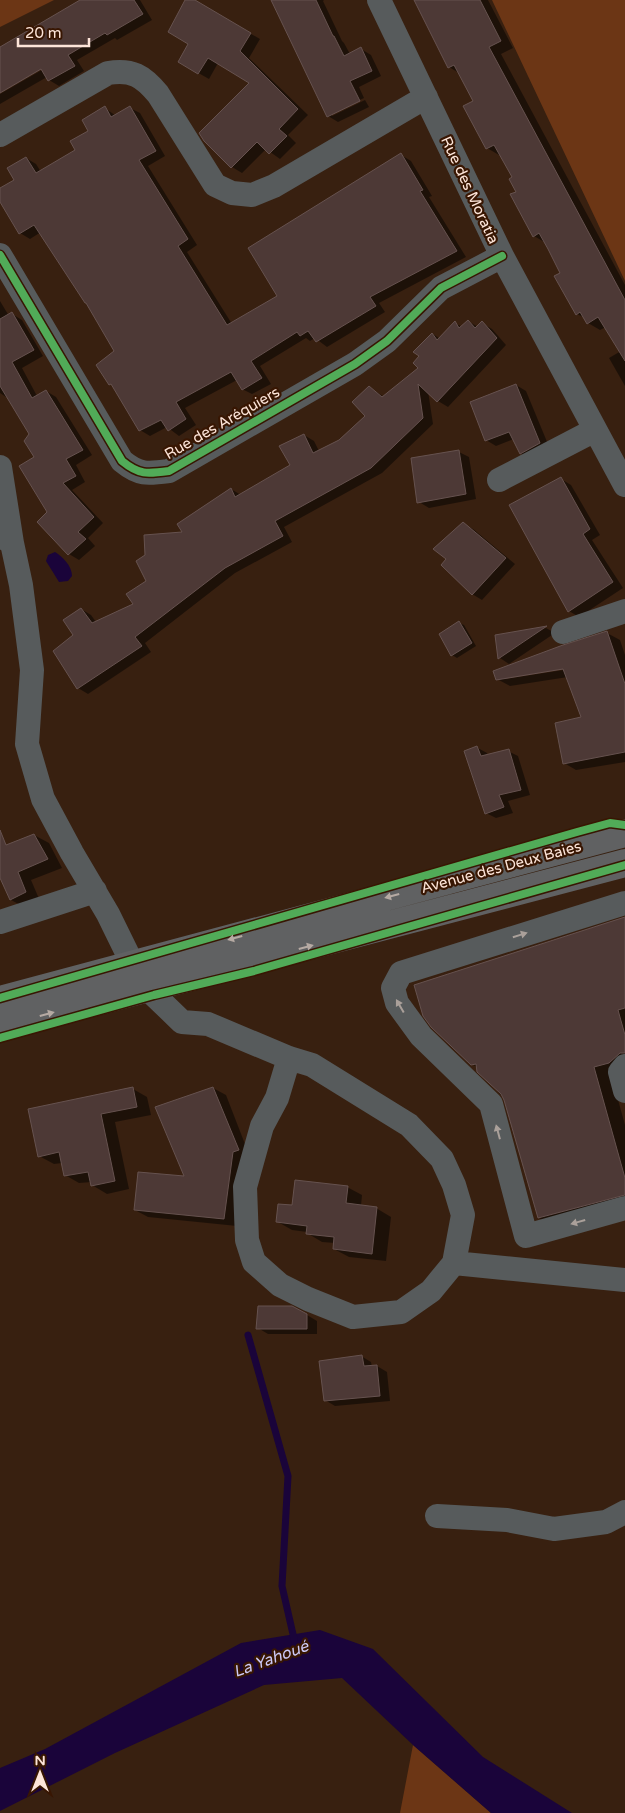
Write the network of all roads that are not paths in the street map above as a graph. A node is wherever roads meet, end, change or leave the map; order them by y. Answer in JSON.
{"nodes":[{"id":1,"x":379,"y":0,"type":"edge"},
{"id":2,"x":426,"y":97,"type":"junction"},
{"id":3,"x":0,"y":135,"type":"edge"},
{"id":4,"x":0,"y":255,"type":"edge"},
{"id":5,"x":502,"y":256,"type":"junction"},
{"id":6,"x":595,"y":430,"type":"junction"},
{"id":7,"x":0,"y":468,"type":"edge"},
{"id":8,"x":499,"y":480,"type":"dead end"},
{"id":9,"x":625,"y":485,"type":"edge"},
{"id":10,"x":6,"y":539,"type":"edge"},
{"id":11,"x":625,"y":611,"type":"edge"},
{"id":12,"x":563,"y":632,"type":"dead end"},
{"id":13,"x":625,"y":833,"type":"edge"},
{"id":14,"x":625,"y":863,"type":"edge"},
{"id":15,"x":94,"y":892,"type":"junction"},
{"id":16,"x":625,"y":903,"type":"edge"},
{"id":17,"x":0,"y":922,"type":"edge"},
{"id":18,"x":133,"y":965,"type":"junction"},
{"id":19,"x":150,"y":988,"type":"junction"},
{"id":20,"x":0,"y":1000,"type":"edge"},
{"id":21,"x":0,"y":1027,"type":"edge"},
{"id":22,"x":289,"y":1058,"type":"junction"},
{"id":23,"x":625,"y":1066,"type":"edge"},
{"id":24,"x":625,"y":1091,"type":"edge"},
{"id":25,"x":625,"y":1208,"type":"edge"},
{"id":26,"x":454,"y":1263,"type":"junction"},
{"id":27,"x":625,"y":1280,"type":"edge"},
{"id":28,"x":625,"y":1512,"type":"edge"},
{"id":29,"x":437,"y":1516,"type":"dead end"}],
"edges":[{"from":1,"to":2,"type":"street","name":"Rue des Moratia"},
{"from":2,"to":3,"type":"street"},
{"from":2,"to":5,"type":"street","name":"Rue des Moratia"},
{"from":4,"to":5,"type":"street","name":"Rue des Aréquiers"},
{"from":5,"to":6,"type":"street","name":"Rue des Moratia"},
{"from":6,"to":8,"type":"street"},
{"from":6,"to":9,"type":"street","name":"Rue des Moratia"},
{"from":7,"to":10,"type":"street"},
{"from":10,"to":15,"type":"street"},
{"from":11,"to":12,"type":"street"},
{"from":13,"to":18,"type":"main road","name":"Avenue des Deux Baies","one_way":true},
{"from":19,"to":14,"type":"main road","name":"Avenue des Deux Baies","one_way":true},
{"from":15,"to":17,"type":"street"},
{"from":15,"to":18,"type":"street"},
{"from":25,"to":16,"type":"street","one_way":true},
{"from":18,"to":20,"type":"main road","name":"Avenue des Deux Baies"},
{"from":21,"to":19,"type":"main road","name":"Avenue des Deux Baies","one_way":true},
{"from":19,"to":22,"type":"street"},
{"from":22,"to":26,"type":"street"},
{"from":22,"to":26,"type":"street"},
{"from":23,"to":24,"type":"street"},
{"from":26,"to":27,"type":"street"},
{"from":28,"to":29,"type":"street"}]}
